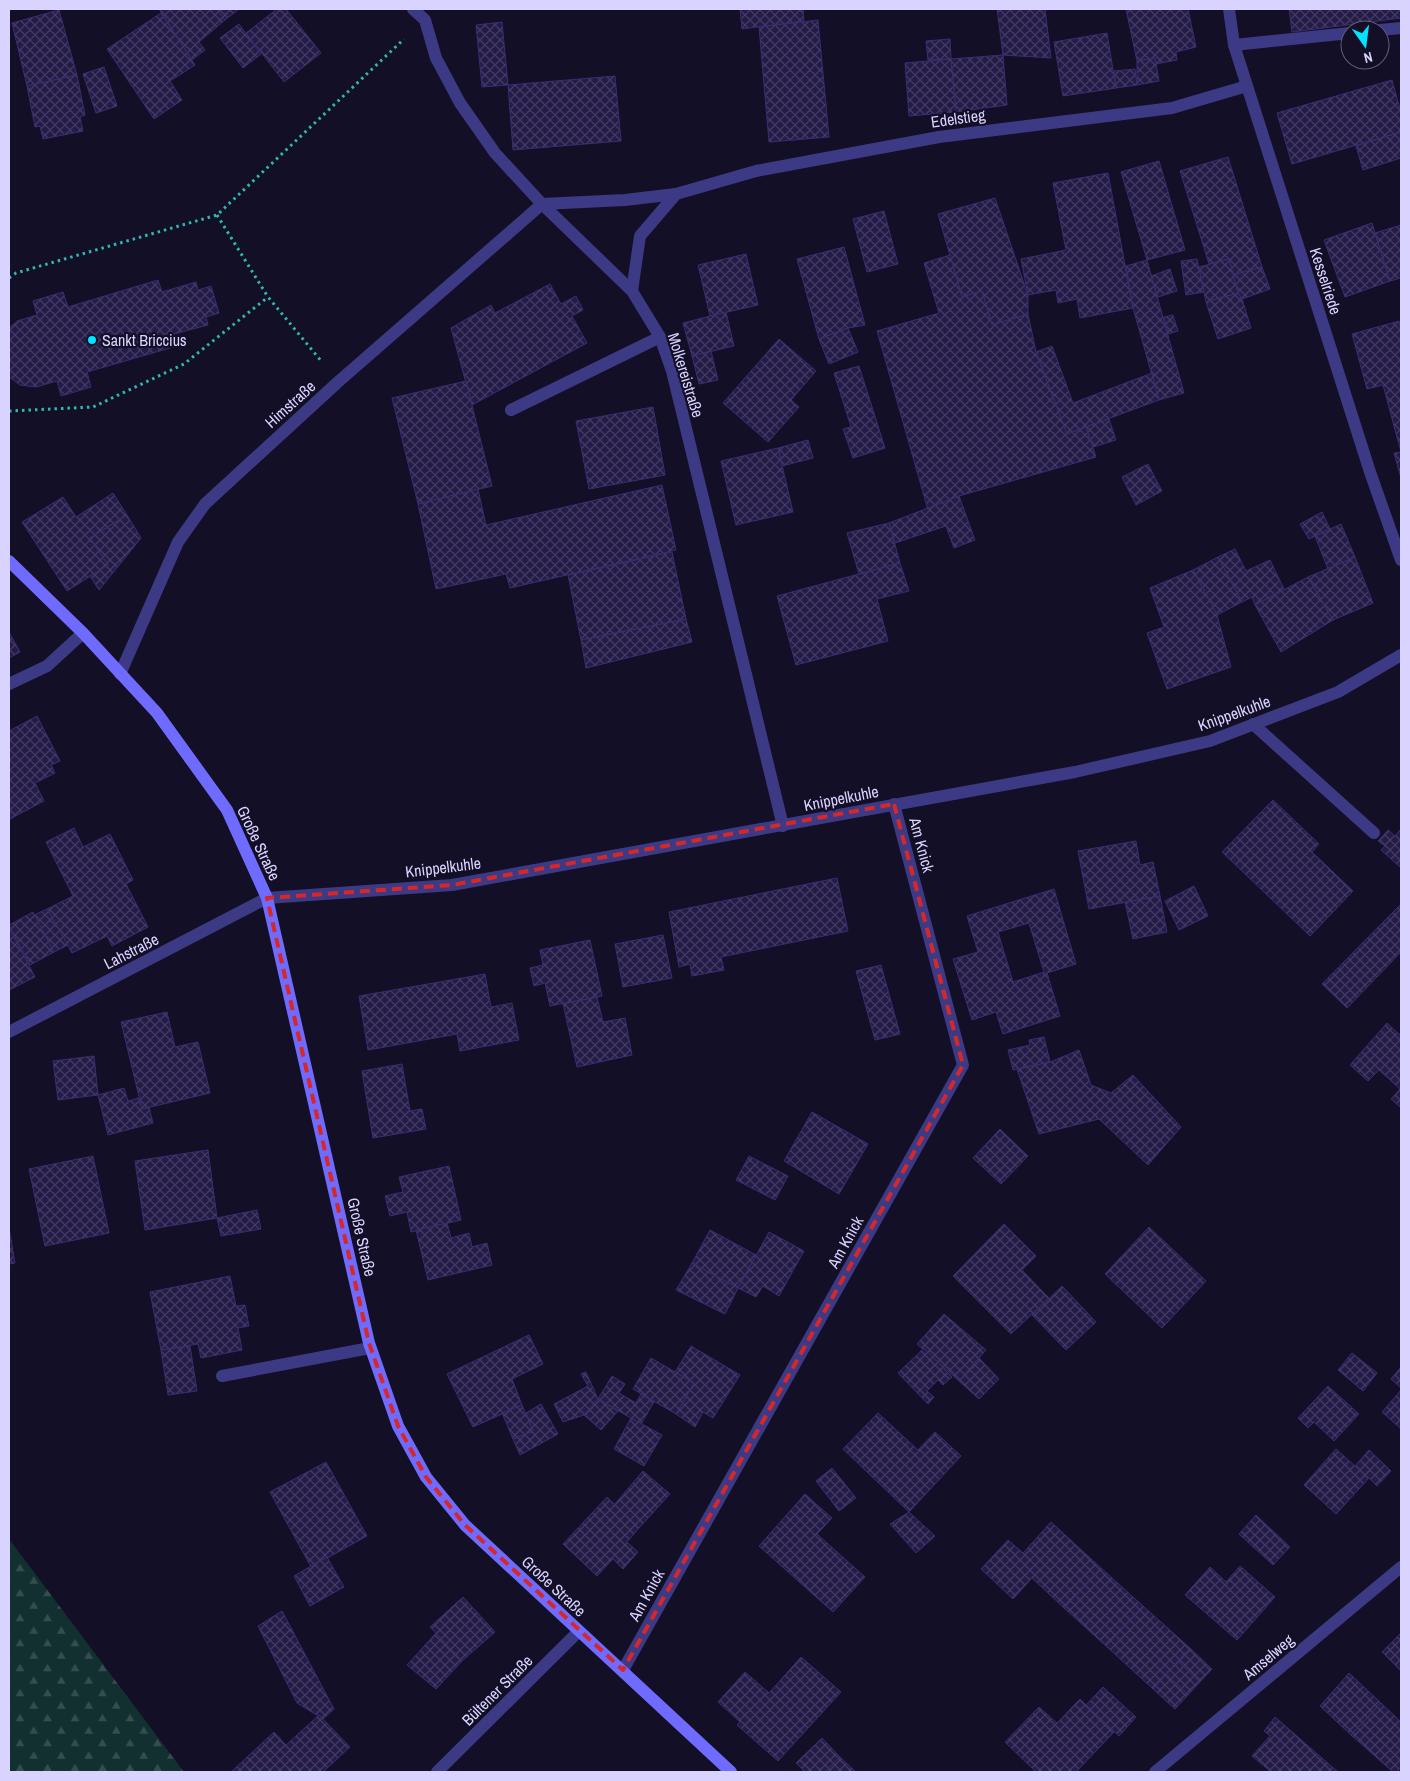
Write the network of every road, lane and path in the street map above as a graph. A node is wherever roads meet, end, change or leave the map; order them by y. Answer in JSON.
{"nodes":[{"id":1,"x":413,"y":9,"type":"edge"},
{"id":2,"x":1230,"y":9,"type":"edge"},
{"id":3,"x":425,"y":14,"type":"edge"},
{"id":4,"x":1340,"y":34,"type":"edge"},
{"id":5,"x":1234,"y":45,"type":"junction"},
{"id":6,"x":1247,"y":86,"type":"junction"},
{"id":7,"x":676,"y":194,"type":"junction"},
{"id":8,"x":542,"y":204,"type":"junction"},
{"id":9,"x":217,"y":215,"type":"junction"},
{"id":10,"x":9,"y":278,"type":"edge"},
{"id":11,"x":632,"y":291,"type":"junction"},
{"id":12,"x":268,"y":298,"type":"junction"},
{"id":13,"x":660,"y":337,"type":"junction"},
{"id":14,"x":338,"y":382,"type":"junction"},
{"id":15,"x":510,"y":410,"type":"dead end"},
{"id":16,"x":9,"y":411,"type":"edge"},
{"id":17,"x":1401,"y":560,"type":"edge"},
{"id":18,"x":9,"y":561,"type":"edge"},
{"id":19,"x":83,"y":633,"type":"junction"},
{"id":20,"x":1401,"y":655,"type":"edge"},
{"id":21,"x":120,"y":674,"type":"junction"},
{"id":22,"x":9,"y":684,"type":"edge"},
{"id":23,"x":1253,"y":724,"type":"junction"},
{"id":24,"x":894,"y":804,"type":"junction"},
{"id":25,"x":782,"y":826,"type":"junction"},
{"id":26,"x":1374,"y":833,"type":"dead end"},
{"id":27,"x":267,"y":898,"type":"junction"},
{"id":28,"x":9,"y":1032,"type":"edge"},
{"id":29,"x":370,"y":1348,"type":"junction"},
{"id":30,"x":222,"y":1376,"type":"dead end"},
{"id":31,"x":1401,"y":1567,"type":"edge"},
{"id":32,"x":579,"y":1632,"type":"junction"},
{"id":33,"x":623,"y":1670,"type":"junction"},
{"id":34,"x":438,"y":1772,"type":"edge"},
{"id":35,"x":732,"y":1772,"type":"edge"},
{"id":36,"x":1155,"y":1772,"type":"edge"}],
"edges":[{"from":1,"to":3,"type":"street"},
{"from":2,"to":5,"type":"street","name":"Kesselriede"},
{"from":3,"to":8,"type":"street","name":"Molkereistraße"},
{"from":3,"to":9,"type":"path"},
{"from":4,"to":5,"type":"street"},
{"from":5,"to":6,"type":"street","name":"Kesselriede"},
{"from":6,"to":7,"type":"street","name":"Edelstieg"},
{"from":6,"to":17,"type":"street","name":"Kesselriede"},
{"from":7,"to":8,"type":"street","name":"Edelstieg"},
{"from":7,"to":11,"type":"street"},
{"from":8,"to":11,"type":"street","name":"Molkereistraße"},
{"from":8,"to":14,"type":"street","name":"Himstraße"},
{"from":9,"to":10,"type":"path"},
{"from":9,"to":12,"type":"path"},
{"from":11,"to":13,"type":"street","name":"Molkereistraße"},
{"from":12,"to":14,"type":"path"},
{"from":12,"to":16,"type":"path"},
{"from":13,"to":15,"type":"street"},
{"from":13,"to":25,"type":"street","name":"Molkereistraße"},
{"from":14,"to":21,"type":"street","name":"Himstraße"},
{"from":18,"to":19,"type":"main road","name":"Große Straße"},
{"from":19,"to":21,"type":"main road","name":"Große Straße"},
{"from":19,"to":22,"type":"street"},
{"from":20,"to":23,"type":"street","name":"Knippelkuhle"},
{"from":21,"to":27,"type":"main road","name":"Große Straße"},
{"from":23,"to":24,"type":"street","name":"Knippelkuhle"},
{"from":23,"to":26,"type":"street"},
{"from":24,"to":25,"type":"street","name":"Knippelkuhle"},
{"from":24,"to":33,"type":"street","name":"Am Knick"},
{"from":25,"to":27,"type":"street","name":"Knippelkuhle"},
{"from":27,"to":28,"type":"street","name":"Lahstraße"},
{"from":27,"to":29,"type":"main road","name":"Große Straße"},
{"from":29,"to":30,"type":"street"},
{"from":29,"to":32,"type":"main road","name":"Große Straße"},
{"from":31,"to":36,"type":"street","name":"Amselweg"},
{"from":32,"to":33,"type":"main road","name":"Große Straße"},
{"from":32,"to":34,"type":"street","name":"Bültener Straße"},
{"from":33,"to":35,"type":"main road","name":"Große Straße"}]}
